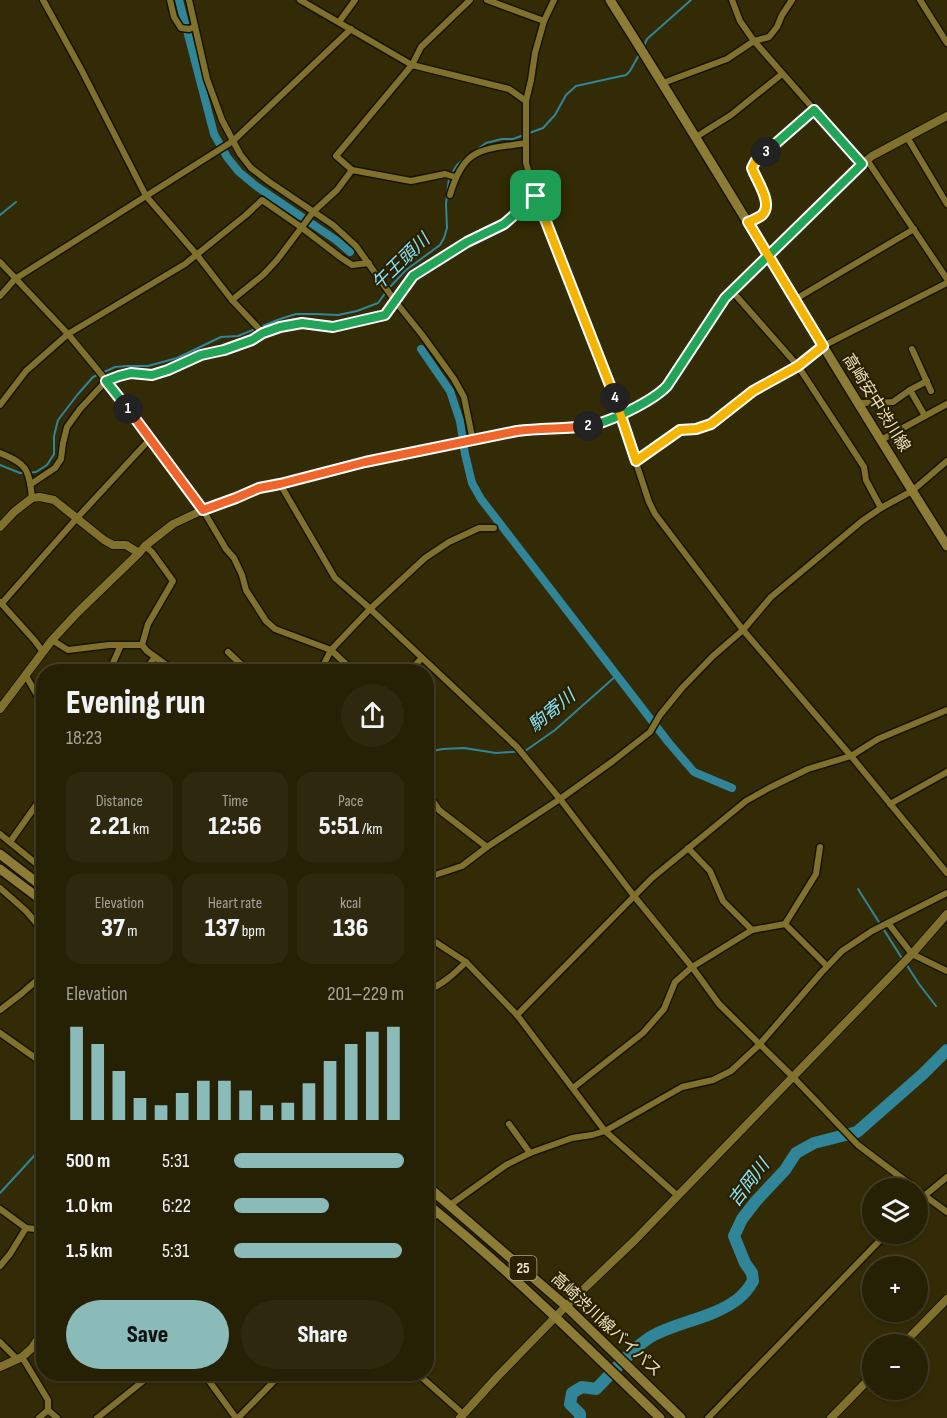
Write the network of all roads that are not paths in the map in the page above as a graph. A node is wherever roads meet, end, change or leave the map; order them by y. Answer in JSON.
{"nodes":[{"id":1,"x":43,"y":0,"type":"edge"},
{"id":2,"x":170,"y":0,"type":"edge"},
{"id":3,"x":189,"y":0,"type":"edge"},
{"id":4,"x":300,"y":0,"type":"edge"},
{"id":5,"x":355,"y":0,"type":"edge"},
{"id":6,"x":470,"y":0,"type":"edge"},
{"id":7,"x":487,"y":0,"type":"edge"},
{"id":8,"x":554,"y":0,"type":"edge"},
{"id":9,"x":610,"y":0,"type":"edge"},
{"id":10,"x":732,"y":0,"type":"edge"},
{"id":11,"x":792,"y":0,"type":"edge"},
{"id":12,"x":920,"y":0,"type":"edge"},
{"id":13,"x":544,"y":21,"type":"junction"},
{"id":14,"x":339,"y":22,"type":"junction"},
{"id":15,"x":194,"y":27,"type":"junction"},
{"id":16,"x":351,"y":29,"type":"junction"},
{"id":17,"x":754,"y":41,"type":"junction"},
{"id":18,"x":947,"y":43,"type":"edge"},
{"id":19,"x":412,"y":65,"type":"junction"},
{"id":20,"x":782,"y":74,"type":"junction"},
{"id":21,"x":663,"y":83,"type":"junction"},
{"id":22,"x":526,"y":101,"type":"junction"},
{"id":23,"x":814,"y":110,"type":"junction"},
{"id":24,"x":947,"y":116,"type":"edge"},
{"id":25,"x":696,"y":137,"type":"junction"},
{"id":26,"x":907,"y":137,"type":"junction"},
{"id":27,"x":233,"y":141,"type":"junction"},
{"id":28,"x":526,"y":141,"type":"junction"},
{"id":29,"x":864,"y":162,"type":"junction"},
{"id":30,"x":352,"y":170,"type":"junction"},
{"id":31,"x":455,"y":177,"type":"junction"},
{"id":32,"x":450,"y":195,"type":"dead end"},
{"id":33,"x":146,"y":196,"type":"junction"},
{"id":34,"x":536,"y":196,"type":"junction"},
{"id":35,"x":947,"y":204,"type":"edge"},
{"id":36,"x":314,"y":211,"type":"junction"},
{"id":37,"x":748,"y":222,"type":"junction"},
{"id":38,"x":301,"y":227,"type":"junction"},
{"id":39,"x":914,"y":229,"type":"junction"},
{"id":40,"x":197,"y":255,"type":"junction"},
{"id":41,"x":768,"y":256,"type":"junction"},
{"id":42,"x":0,"y":261,"type":"edge"},
{"id":43,"x":369,"y":263,"type":"junction"},
{"id":44,"x":15,"y":279,"type":"junction"},
{"id":45,"x":947,"y":281,"type":"edge"},
{"id":46,"x":732,"y":291,"type":"junction"},
{"id":47,"x":0,"y":296,"type":"edge"},
{"id":48,"x":232,"y":300,"type":"junction"},
{"id":49,"x":794,"y":300,"type":"junction"},
{"id":50,"x":395,"y":301,"type":"junction"},
{"id":51,"x":261,"y":331,"type":"junction"},
{"id":52,"x":68,"y":334,"type":"junction"},
{"id":53,"x":823,"y":346,"type":"junction"},
{"id":54,"x":912,"y":350,"type":"dead end"},
{"id":55,"x":798,"y":366,"type":"junction"},
{"id":56,"x":105,"y":379,"type":"junction"},
{"id":57,"x":927,"y":381,"type":"junction"},
{"id":58,"x":910,"y":390,"type":"junction"},
{"id":59,"x":932,"y":391,"type":"dead end"},
{"id":60,"x":858,"y":403,"type":"junction"},
{"id":61,"x":947,"y":404,"type":"edge"},
{"id":62,"x":0,"y":405,"type":"edge"},
{"id":63,"x":620,"y":414,"type":"junction"},
{"id":64,"x":926,"y":416,"type":"junction"},
{"id":65,"x":150,"y":439,"type":"junction"},
{"id":66,"x":881,"y":440,"type":"junction"},
{"id":67,"x":473,"y":441,"type":"junction"},
{"id":68,"x":0,"y":453,"type":"edge"},
{"id":69,"x":636,"y":461,"type":"junction"},
{"id":70,"x":947,"y":461,"type":"edge"},
{"id":71,"x":31,"y":484,"type":"junction"},
{"id":72,"x":280,"y":484,"type":"junction"},
{"id":73,"x":912,"y":491,"type":"junction"},
{"id":74,"x":32,"y":498,"type":"junction"},
{"id":75,"x":881,"y":508,"type":"junction"},
{"id":76,"x":203,"y":510,"type":"junction"},
{"id":77,"x":77,"y":518,"type":"junction"},
{"id":78,"x":0,"y":527,"type":"edge"},
{"id":79,"x":494,"y":528,"type":"dead end"},
{"id":80,"x":145,"y":546,"type":"junction"},
{"id":81,"x":947,"y":546,"type":"edge"},
{"id":82,"x":139,"y":553,"type":"junction"},
{"id":83,"x":1,"y":602,"type":"edge"},
{"id":84,"x":370,"y":609,"type":"junction"},
{"id":85,"x":743,"y":630,"type":"junction"},
{"id":86,"x":52,"y":640,"type":"junction"},
{"id":87,"x":121,"y":645,"type":"junction"},
{"id":88,"x":142,"y":645,"type":"junction"},
{"id":89,"x":331,"y":650,"type":"junction"},
{"id":90,"x":43,"y":652,"type":"junction"},
{"id":91,"x":228,"y":652,"type":"dead end"},
{"id":92,"x":155,"y":657,"type":"junction"},
{"id":93,"x":422,"y":658,"type":"junction"},
{"id":94,"x":113,"y":664,"type":"edge"},
{"id":95,"x":150,"y":664,"type":"edge"},
{"id":96,"x":165,"y":664,"type":"edge"},
{"id":97,"x":241,"y":664,"type":"edge"},
{"id":98,"x":324,"y":664,"type":"edge"},
{"id":99,"x":346,"y":664,"type":"edge"},
{"id":100,"x":416,"y":664,"type":"edge"},
{"id":101,"x":428,"y":664,"type":"edge"},
{"id":102,"x":434,"y":669,"type":"edge"},
{"id":103,"x":26,"y":675,"type":"junction"},
{"id":104,"x":36,"y":693,"type":"edge"},
{"id":105,"x":0,"y":709,"type":"edge"},
{"id":106,"x":947,"y":710,"type":"edge"},
{"id":107,"x":851,"y":756,"type":"junction"},
{"id":108,"x":947,"y":772,"type":"edge"},
{"id":109,"x":560,"y":799,"type":"junction"},
{"id":110,"x":434,"y":803,"type":"edge"},
{"id":111,"x":890,"y":804,"type":"junction"},
{"id":112,"x":36,"y":807,"type":"edge"},
{"id":113,"x":0,"y":834,"type":"edge"},
{"id":114,"x":10,"y":842,"type":"junction"},
{"id":115,"x":487,"y":847,"type":"junction"},
{"id":116,"x":820,"y":847,"type":"dead end"},
{"id":117,"x":688,"y":848,"type":"junction"},
{"id":118,"x":0,"y":854,"type":"edge"},
{"id":119,"x":36,"y":863,"type":"edge"},
{"id":120,"x":0,"y":869,"type":"edge"},
{"id":121,"x":947,"y":873,"type":"edge"},
{"id":122,"x":434,"y":876,"type":"edge"},
{"id":123,"x":36,"y":882,"type":"edge"},
{"id":124,"x":0,"y":888,"type":"edge"},
{"id":125,"x":947,"y":893,"type":"edge"},
{"id":126,"x":36,"y":896,"type":"edge"},
{"id":127,"x":634,"y":896,"type":"junction"},
{"id":128,"x":947,"y":914,"type":"edge"},
{"id":129,"x":36,"y":922,"type":"edge"},
{"id":130,"x":888,"y":923,"type":"junction"},
{"id":131,"x":785,"y":924,"type":"junction"},
{"id":132,"x":752,"y":930,"type":"junction"},
{"id":133,"x":434,"y":941,"type":"edge"},
{"id":134,"x":912,"y":954,"type":"junction"},
{"id":135,"x":466,"y":962,"type":"junction"},
{"id":136,"x":827,"y":966,"type":"junction"},
{"id":137,"x":692,"y":967,"type":"junction"},
{"id":138,"x":947,"y":971,"type":"edge"},
{"id":139,"x":36,"y":981,"type":"edge"},
{"id":140,"x":434,"y":987,"type":"edge"},
{"id":141,"x":0,"y":1010,"type":"edge"},
{"id":142,"x":517,"y":1015,"type":"junction"},
{"id":143,"x":0,"y":1033,"type":"edge"},
{"id":144,"x":759,"y":1045,"type":"junction"},
{"id":145,"x":36,"y":1058,"type":"edge"},
{"id":146,"x":793,"y":1077,"type":"junction"},
{"id":147,"x":573,"y":1088,"type":"junction"},
{"id":148,"x":508,"y":1125,"type":"dead end"},
{"id":149,"x":605,"y":1131,"type":"junction"},
{"id":150,"x":530,"y":1153,"type":"junction"},
{"id":151,"x":902,"y":1178,"type":"edge"},
{"id":152,"x":947,"y":1178,"type":"edge"},
{"id":153,"x":928,"y":1187,"type":"edge"},
{"id":154,"x":434,"y":1192,"type":"edge"},
{"id":155,"x":678,"y":1196,"type":"junction"},
{"id":156,"x":928,"y":1198,"type":"edge"},
{"id":157,"x":450,"y":1205,"type":"junction"},
{"id":158,"x":0,"y":1209,"type":"edge"},
{"id":159,"x":434,"y":1210,"type":"edge"},
{"id":160,"x":947,"y":1212,"type":"edge"},
{"id":161,"x":438,"y":1213,"type":"junction"},
{"id":162,"x":434,"y":1216,"type":"edge"},
{"id":163,"x":26,"y":1228,"type":"junction"},
{"id":164,"x":36,"y":1229,"type":"edge"},
{"id":165,"x":876,"y":1244,"type":"edge"},
{"id":166,"x":0,"y":1266,"type":"edge"},
{"id":167,"x":947,"y":1299,"type":"edge"},
{"id":168,"x":566,"y":1306,"type":"junction"},
{"id":169,"x":556,"y":1317,"type":"junction"},
{"id":170,"x":913,"y":1334,"type":"edge"},
{"id":171,"x":0,"y":1342,"type":"edge"},
{"id":172,"x":36,"y":1342,"type":"edge"},
{"id":173,"x":19,"y":1358,"type":"junction"},
{"id":174,"x":0,"y":1367,"type":"edge"},
{"id":175,"x":143,"y":1381,"type":"edge"},
{"id":176,"x":209,"y":1381,"type":"edge"},
{"id":177,"x":274,"y":1381,"type":"edge"},
{"id":178,"x":425,"y":1381,"type":"edge"},
{"id":179,"x":862,"y":1386,"type":"edge"},
{"id":180,"x":48,"y":1410,"type":"junction"},
{"id":181,"x":462,"y":1416,"type":"edge"},
{"id":182,"x":39,"y":1418,"type":"edge"},
{"id":183,"x":57,"y":1418,"type":"edge"},
{"id":184,"x":97,"y":1418,"type":"edge"},
{"id":185,"x":237,"y":1418,"type":"edge"},
{"id":186,"x":660,"y":1418,"type":"edge"},
{"id":187,"x":681,"y":1418,"type":"edge"},
{"id":188,"x":708,"y":1418,"type":"edge"},
{"id":189,"x":831,"y":1418,"type":"edge"}],
"edges":[{"from":1,"to":33,"type":"street"},
{"from":2,"to":15,"type":"street"},
{"from":3,"to":15,"type":"street"},
{"from":4,"to":14,"type":"street"},
{"from":5,"to":14,"type":"street"},
{"from":6,"to":19,"type":"street"},
{"from":7,"to":13,"type":"street"},
{"from":8,"to":13,"type":"street"},
{"from":9,"to":21,"type":"main road","name":"高崎安中渋川線"},
{"from":10,"to":17,"type":"street"},
{"from":11,"to":17,"type":"street"},
{"from":12,"to":18,"type":"street"},
{"from":13,"to":22,"type":"street"},
{"from":14,"to":16,"type":"street"},
{"from":15,"to":27,"type":"street"},
{"from":16,"to":19,"type":"street"},
{"from":16,"to":27,"type":"street"},
{"from":17,"to":20,"type":"street"},
{"from":17,"to":21,"type":"street"},
{"from":19,"to":22,"type":"street"},
{"from":19,"to":30,"type":"street"},
{"from":20,"to":23,"type":"street"},
{"from":20,"to":25,"type":"street"},
{"from":21,"to":25,"type":"main road","name":"高崎安中渋川線"},
{"from":22,"to":28,"type":"street"},
{"from":23,"to":29,"type":"street"},
{"from":23,"to":37,"type":"street"},
{"from":24,"to":26,"type":"street"},
{"from":25,"to":37,"type":"main road","name":"高崎安中渋川線"},
{"from":26,"to":29,"type":"street"},
{"from":26,"to":35,"type":"street"},
{"from":27,"to":33,"type":"street"},
{"from":27,"to":36,"type":"street"},
{"from":28,"to":31,"type":"street"},
{"from":28,"to":34,"type":"street"},
{"from":29,"to":39,"type":"street"},
{"from":29,"to":41,"type":"street"},
{"from":30,"to":31,"type":"street"},
{"from":30,"to":36,"type":"street"},
{"from":31,"to":32,"type":"street"},
{"from":33,"to":40,"type":"street"},
{"from":33,"to":44,"type":"street"},
{"from":34,"to":50,"type":"street"},
{"from":34,"to":63,"type":"street"},
{"from":36,"to":38,"type":"street"},
{"from":36,"to":43,"type":"street"},
{"from":37,"to":41,"type":"main road","name":"高崎安中渋川線"},
{"from":38,"to":40,"type":"street"},
{"from":38,"to":43,"type":"street"},
{"from":38,"to":48,"type":"street"},
{"from":39,"to":45,"type":"street"},
{"from":39,"to":49,"type":"street"},
{"from":40,"to":48,"type":"street"},
{"from":40,"to":52,"type":"street"},
{"from":41,"to":46,"type":"street"},
{"from":41,"to":49,"type":"main road","name":"高崎安中渋川線"},
{"from":42,"to":44,"type":"street"},
{"from":43,"to":50,"type":"street"},
{"from":44,"to":47,"type":"street"},
{"from":44,"to":52,"type":"street"},
{"from":45,"to":53,"type":"street"},
{"from":46,"to":55,"type":"street"},
{"from":46,"to":63,"type":"street"},
{"from":48,"to":51,"type":"street"},
{"from":49,"to":53,"type":"main road","name":"高崎安中渋川線"},
{"from":50,"to":51,"type":"street"},
{"from":50,"to":67,"type":"street"},
{"from":51,"to":56,"type":"street"},
{"from":52,"to":56,"type":"street"},
{"from":52,"to":62,"type":"street"},
{"from":53,"to":55,"type":"street"},
{"from":53,"to":60,"type":"main road","name":"高崎安中渋川線"},
{"from":54,"to":57,"type":"street"},
{"from":55,"to":69,"type":"street"},
{"from":55,"to":75,"type":"street"},
{"from":56,"to":65,"type":"street"},
{"from":56,"to":71,"type":"street"},
{"from":57,"to":58,"type":"street"},
{"from":57,"to":59,"type":"street"},
{"from":58,"to":60,"type":"street"},
{"from":58,"to":64,"type":"street"},
{"from":60,"to":66,"type":"main road","name":"高崎安中渋川線"},
{"from":61,"to":64,"type":"street"},
{"from":63,"to":67,"type":"street"},
{"from":63,"to":69,"type":"street"},
{"from":64,"to":66,"type":"street"},
{"from":65,"to":76,"type":"street"},
{"from":65,"to":77,"type":"street"},
{"from":66,"to":73,"type":"main road","name":"高崎安中渋川線"},
{"from":67,"to":72,"type":"street"},
{"from":68,"to":71,"type":"street"},
{"from":69,"to":85,"type":"street"},
{"from":70,"to":73,"type":"street"},
{"from":71,"to":74,"type":"street"},
{"from":72,"to":76,"type":"street"},
{"from":72,"to":84,"type":"street"},
{"from":73,"to":75,"type":"street"},
{"from":73,"to":81,"type":"main road","name":"高崎安中渋川線"},
{"from":74,"to":77,"type":"street"},
{"from":74,"to":78,"type":"street"},
{"from":75,"to":85,"type":"street"},
{"from":76,"to":80,"type":"street"},
{"from":76,"to":89,"type":"street"},
{"from":77,"to":82,"type":"street"},
{"from":77,"to":83,"type":"street"},
{"from":79,"to":84,"type":"street"},
{"from":80,"to":82,"type":"street"},
{"from":80,"to":88,"type":"street"},
{"from":82,"to":86,"type":"street"},
{"from":83,"to":90,"type":"street"},
{"from":84,"to":89,"type":"street"},
{"from":84,"to":93,"type":"street"},
{"from":85,"to":107,"type":"street"},
{"from":85,"to":109,"type":"street"},
{"from":86,"to":87,"type":"street"},
{"from":86,"to":90,"type":"street"},
{"from":87,"to":88,"type":"street"},
{"from":87,"to":94,"type":"street"},
{"from":88,"to":92,"type":"street"},
{"from":89,"to":98,"type":"street"},
{"from":89,"to":99,"type":"street"},
{"from":90,"to":103,"type":"street"},
{"from":91,"to":97,"type":"street"},
{"from":92,"to":95,"type":"street"},
{"from":92,"to":96,"type":"street"},
{"from":93,"to":100,"type":"street"},
{"from":93,"to":101,"type":"street"},
{"from":102,"to":109,"type":"street"},
{"from":103,"to":104,"type":"street"},
{"from":103,"to":105,"type":"street"},
{"from":106,"to":107,"type":"street"},
{"from":107,"to":111,"type":"street"},
{"from":107,"to":117,"type":"street"},
{"from":108,"to":111,"type":"street"},
{"from":109,"to":115,"type":"street"},
{"from":109,"to":127,"type":"street"},
{"from":110,"to":115,"type":"street"},
{"from":111,"to":121,"type":"street"},
{"from":112,"to":114,"type":"street"},
{"from":113,"to":114,"type":"street"},
{"from":114,"to":119,"type":"street"},
{"from":115,"to":122,"type":"street"},
{"from":116,"to":131,"type":"street"},
{"from":117,"to":127,"type":"street"},
{"from":117,"to":132,"type":"street"},
{"from":118,"to":123,"type":"main road"},
{"from":120,"to":126,"type":"main road"},
{"from":124,"to":129,"type":"street"},
{"from":125,"to":130,"type":"street"},
{"from":127,"to":137,"type":"street"},
{"from":127,"to":142,"type":"street"},
{"from":128,"to":134,"type":"street"},
{"from":130,"to":134,"type":"street"},
{"from":130,"to":136,"type":"street"},
{"from":131,"to":132,"type":"street"},
{"from":131,"to":136,"type":"street"},
{"from":132,"to":137,"type":"street"},
{"from":133,"to":135,"type":"street"},
{"from":134,"to":138,"type":"street"},
{"from":134,"to":146,"type":"street"},
{"from":135,"to":140,"type":"street"},
{"from":135,"to":142,"type":"street"},
{"from":136,"to":144,"type":"street"},
{"from":137,"to":144,"type":"street"},
{"from":137,"to":147,"type":"street"},
{"from":139,"to":141,"type":"street"},
{"from":142,"to":147,"type":"street"},
{"from":143,"to":145,"type":"street"},
{"from":144,"to":146,"type":"street"},
{"from":144,"to":149,"type":"street"},
{"from":146,"to":151,"type":"street"},
{"from":146,"to":155,"type":"street"},
{"from":147,"to":149,"type":"street"},
{"from":148,"to":150,"type":"street"},
{"from":149,"to":150,"type":"street"},
{"from":149,"to":155,"type":"street"},
{"from":150,"to":157,"type":"street"},
{"from":152,"to":153,"type":"street"},
{"from":154,"to":157,"type":"main road","name":"高崎渋川線バイパス","number":"25"},
{"from":155,"to":168,"type":"street"},
{"from":156,"to":160,"type":"street"},
{"from":157,"to":168,"type":"main road","name":"高崎渋川線バイパス","number":"25"},
{"from":158,"to":163,"type":"street"},
{"from":159,"to":161,"type":"main road","name":"高崎渋川線バイパス","number":"25"},
{"from":161,"to":162,"type":"street"},
{"from":161,"to":169,"type":"main road","name":"高崎渋川線バイパス","number":"25"},
{"from":163,"to":164,"type":"street"},
{"from":163,"to":166,"type":"street"},
{"from":165,"to":188,"type":"street"},
{"from":167,"to":170,"type":"street"},
{"from":168,"to":169,"type":"street"},
{"from":168,"to":187,"type":"main road","name":"高崎渋川線バイパス","number":"25"},
{"from":169,"to":181,"type":"street"},
{"from":169,"to":186,"type":"main road","name":"高崎渋川線バイパス","number":"25"},
{"from":171,"to":173,"type":"street"},
{"from":172,"to":173,"type":"street"},
{"from":173,"to":174,"type":"street"},
{"from":173,"to":180,"type":"street"},
{"from":175,"to":184,"type":"street"},
{"from":176,"to":185,"type":"street"},
{"from":177,"to":185,"type":"street"},
{"from":178,"to":181,"type":"street"},
{"from":179,"to":189,"type":"street"},
{"from":180,"to":182,"type":"street"},
{"from":180,"to":183,"type":"street"}]}
